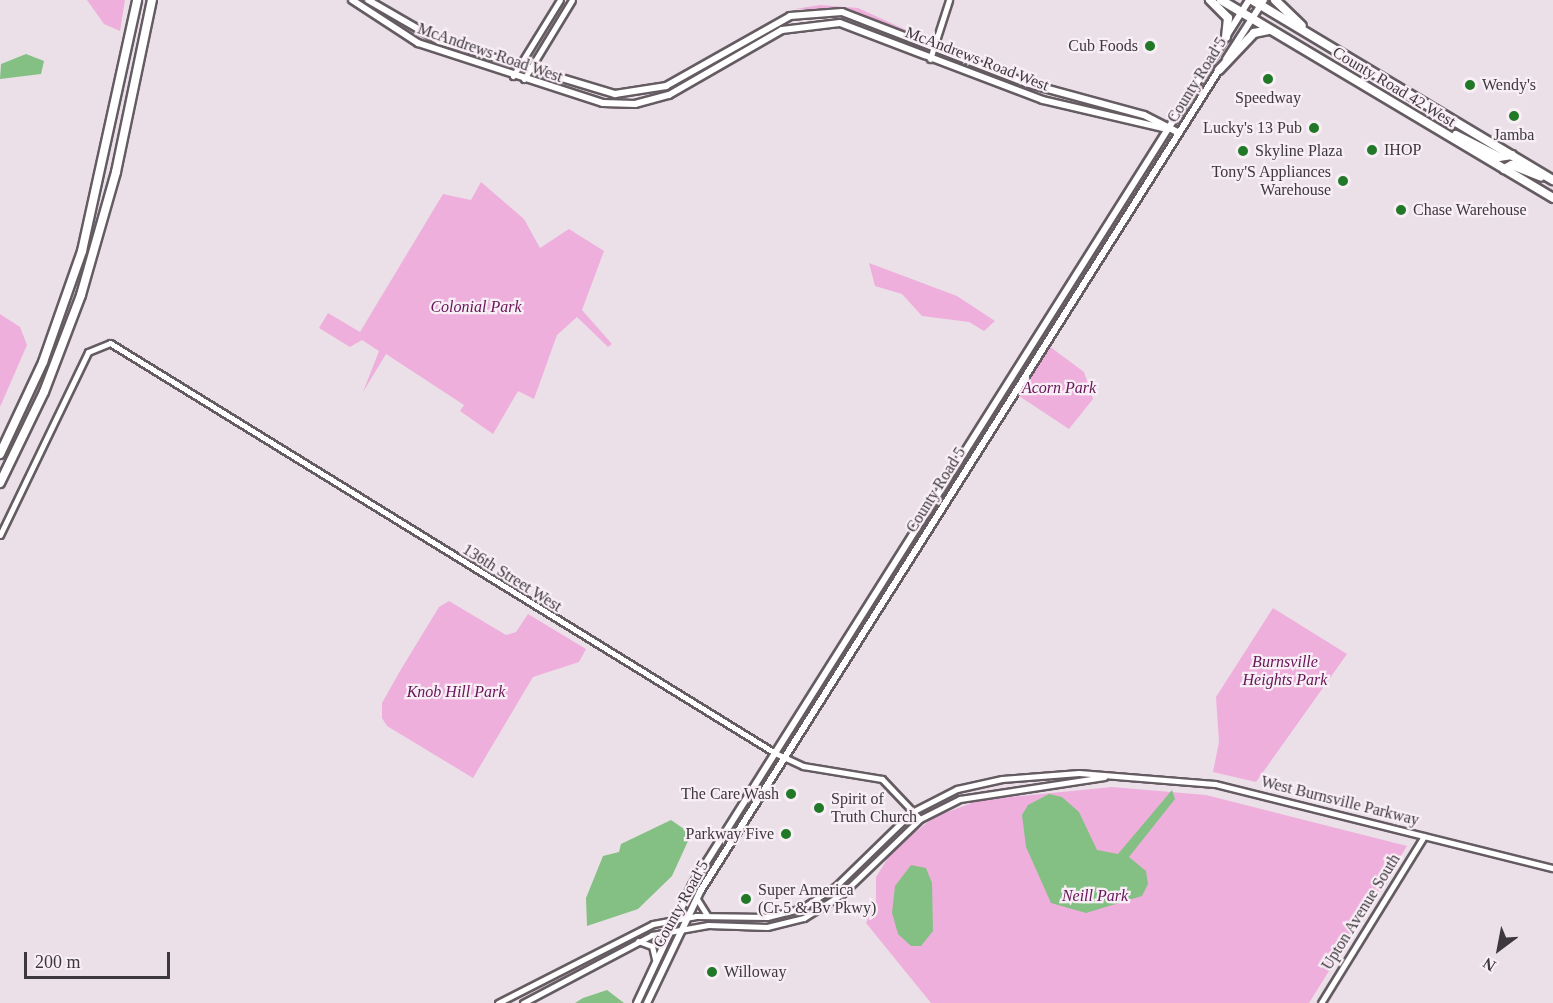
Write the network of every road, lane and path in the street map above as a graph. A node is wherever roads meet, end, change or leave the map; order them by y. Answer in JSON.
{"nodes":[{"id":1,"x":137,"y":0,"type":"edge"},
{"id":2,"x":152,"y":0,"type":"edge"},
{"id":3,"x":352,"y":0,"type":"edge"},
{"id":4,"x":368,"y":0,"type":"edge"},
{"id":5,"x":560,"y":0,"type":"edge"},
{"id":6,"x":572,"y":0,"type":"edge"},
{"id":7,"x":949,"y":0,"type":"edge"},
{"id":8,"x":1210,"y":0,"type":"edge"},
{"id":9,"x":1221,"y":0,"type":"edge"},
{"id":10,"x":1250,"y":0,"type":"edge"},
{"id":11,"x":1275,"y":0,"type":"edge"},
{"id":12,"x":1263,"y":3,"type":"edge"},
{"id":13,"x":1241,"y":12,"type":"junction"},
{"id":14,"x":1252,"y":19,"type":"junction"},
{"id":15,"x":1272,"y":31,"type":"junction"},
{"id":16,"x":1226,"y":37,"type":"junction"},
{"id":17,"x":1317,"y":38,"type":"junction"},
{"id":18,"x":933,"y":49,"type":"junction"},
{"id":19,"x":930,"y":59,"type":"junction"},
{"id":20,"x":519,"y":67,"type":"junction"},
{"id":21,"x":529,"y":70,"type":"junction"},
{"id":22,"x":1219,"y":70,"type":"junction"},
{"id":23,"x":513,"y":76,"type":"junction"},
{"id":24,"x":524,"y":79,"type":"junction"},
{"id":25,"x":1414,"y":115,"type":"junction"},
{"id":26,"x":1167,"y":129,"type":"junction"},
{"id":27,"x":1179,"y":134,"type":"junction"},
{"id":28,"x":1512,"y":155,"type":"junction"},
{"id":29,"x":1504,"y":169,"type":"junction"},
{"id":30,"x":1553,"y":181,"type":"edge"},
{"id":31,"x":1553,"y":198,"type":"edge"},
{"id":32,"x":0,"y":454,"type":"edge"},
{"id":33,"x":0,"y":483,"type":"edge"},
{"id":34,"x":0,"y":535,"type":"edge"},
{"id":35,"x":775,"y":753,"type":"junction"},
{"id":36,"x":784,"y":758,"type":"junction"},
{"id":37,"x":1117,"y":774,"type":"junction"},
{"id":38,"x":912,"y":812,"type":"junction"},
{"id":39,"x":920,"y":819,"type":"junction"},
{"id":40,"x":1424,"y":836,"type":"junction"},
{"id":41,"x":1553,"y":868,"type":"edge"},
{"id":42,"x":697,"y":898,"type":"junction"},
{"id":43,"x":708,"y":916,"type":"junction"},
{"id":44,"x":686,"y":917,"type":"junction"},
{"id":45,"x":766,"y":917,"type":"junction"},
{"id":46,"x":674,"y":919,"type":"junction"},
{"id":47,"x":768,"y":927,"type":"junction"},
{"id":48,"x":681,"y":928,"type":"junction"},
{"id":49,"x":668,"y":931,"type":"junction"},
{"id":50,"x":636,"y":941,"type":"junction"},
{"id":51,"x":655,"y":959,"type":"junction"},
{"id":52,"x":498,"y":1003,"type":"edge"},
{"id":53,"x":524,"y":1003,"type":"edge"},
{"id":54,"x":637,"y":1003,"type":"edge"},
{"id":55,"x":647,"y":1003,"type":"edge"},
{"id":56,"x":1321,"y":1003,"type":"edge"}],
"edges":[{"from":1,"to":32,"type":"highway"},
{"from":2,"to":33,"type":"highway"},
{"from":3,"to":23,"type":"main road","name":"McAndrews Road West"},
{"from":4,"to":20,"type":"main road","name":"McAndrews Road West"},
{"from":5,"to":20,"type":"street"},
{"from":6,"to":21,"type":"street"},
{"from":7,"to":18,"type":"street"},
{"from":8,"to":16,"type":"highway"},
{"from":9,"to":13,"type":"highway","name":"County Road 42 West"},
{"from":10,"to":12,"type":"highway","name":"County Road 42 West"},
{"from":10,"to":13,"type":"main road","name":"County Road 5"},
{"from":11,"to":17,"type":"highway"},
{"from":12,"to":14,"type":"main road","name":"County Road 5"},
{"from":12,"to":17,"type":"highway","name":"County Road 42 West"},
{"from":13,"to":14,"type":"highway","name":"County Road 42 West"},
{"from":13,"to":16,"type":"main road","name":"County Road 5"},
{"from":14,"to":15,"type":"highway","name":"County Road 42 West"},
{"from":14,"to":22,"type":"main road","name":"County Road 5"},
{"from":15,"to":22,"type":"highway"},
{"from":15,"to":25,"type":"highway","name":"County Road 42 West"},
{"from":16,"to":26,"type":"main road","name":"County Road 5"},
{"from":17,"to":28,"type":"highway","name":"County Road 42 West"},
{"from":18,"to":19,"type":"street"},
{"from":18,"to":21,"type":"main road","name":"McAndrews Road West"},
{"from":18,"to":26,"type":"main road","name":"McAndrews Road West"},
{"from":19,"to":24,"type":"main road","name":"McAndrews Road West"},
{"from":19,"to":26,"type":"main road","name":"McAndrews Road West"},
{"from":20,"to":21,"type":"main road","name":"McAndrews Road West"},
{"from":20,"to":23,"type":"street"},
{"from":21,"to":24,"type":"street"},
{"from":22,"to":27,"type":"main road","name":"County Road 5"},
{"from":23,"to":24,"type":"main road","name":"McAndrews Road West"},
{"from":25,"to":28,"type":"highway"},
{"from":25,"to":29,"type":"highway","name":"County Road 42 West"},
{"from":26,"to":27,"type":"main road","name":"McAndrews Road West"},
{"from":26,"to":35,"type":"main road","name":"County Road 5"},
{"from":27,"to":36,"type":"main road","name":"County Road 5"},
{"from":28,"to":30,"type":"highway","name":"County Road 42 West"},
{"from":29,"to":30,"type":"highway"},
{"from":29,"to":31,"type":"highway","name":"County Road 42 West"},
{"from":34,"to":35,"type":"street","name":"136th Street West"},
{"from":35,"to":36,"type":"street","name":"136th Street West"},
{"from":35,"to":46,"type":"main road","name":"County Road 5"},
{"from":36,"to":38,"type":"street","name":"136th Street West"},
{"from":36,"to":42,"type":"main road","name":"County Road 5"},
{"from":37,"to":38,"type":"street","name":"West Burnsville Parkway"},
{"from":37,"to":39,"type":"street","name":"West Burnsville Parkway"},
{"from":37,"to":40,"type":"street","name":"West Burnsville Parkway"},
{"from":38,"to":39,"type":"street","name":"136th Street West"},
{"from":38,"to":45,"type":"street","name":"West Burnsville Parkway"},
{"from":39,"to":47,"type":"street","name":"West Burnsville Parkway"},
{"from":40,"to":41,"type":"street","name":"West Burnsville Parkway"},
{"from":40,"to":56,"type":"street","name":"Upton Avenue South"},
{"from":42,"to":43,"type":"street"},
{"from":42,"to":44,"type":"main road","name":"County Road 5"},
{"from":43,"to":44,"type":"street","name":"West Burnsville Parkway"},
{"from":43,"to":45,"type":"street","name":"West Burnsville Parkway"},
{"from":44,"to":46,"type":"street","name":"West Burnsville Parkway"},
{"from":44,"to":48,"type":"main road","name":"County Road 5"},
{"from":45,"to":47,"type":"street"},
{"from":46,"to":49,"type":"main road","name":"County Road 5"},
{"from":46,"to":52,"type":"street","name":"West Burnsville Parkway"},
{"from":47,"to":48,"type":"street","name":"West Burnsville Parkway"},
{"from":48,"to":49,"type":"street","name":"West Burnsville Parkway"},
{"from":48,"to":55,"type":"main road","name":"County Road 5"},
{"from":49,"to":50,"type":"street","name":"West Burnsville Parkway"},
{"from":49,"to":51,"type":"main road","name":"County Road 5"},
{"from":50,"to":51,"type":"street"},
{"from":50,"to":53,"type":"street","name":"West Burnsville Parkway"},
{"from":51,"to":54,"type":"main road","name":"County Road 5"}]}
